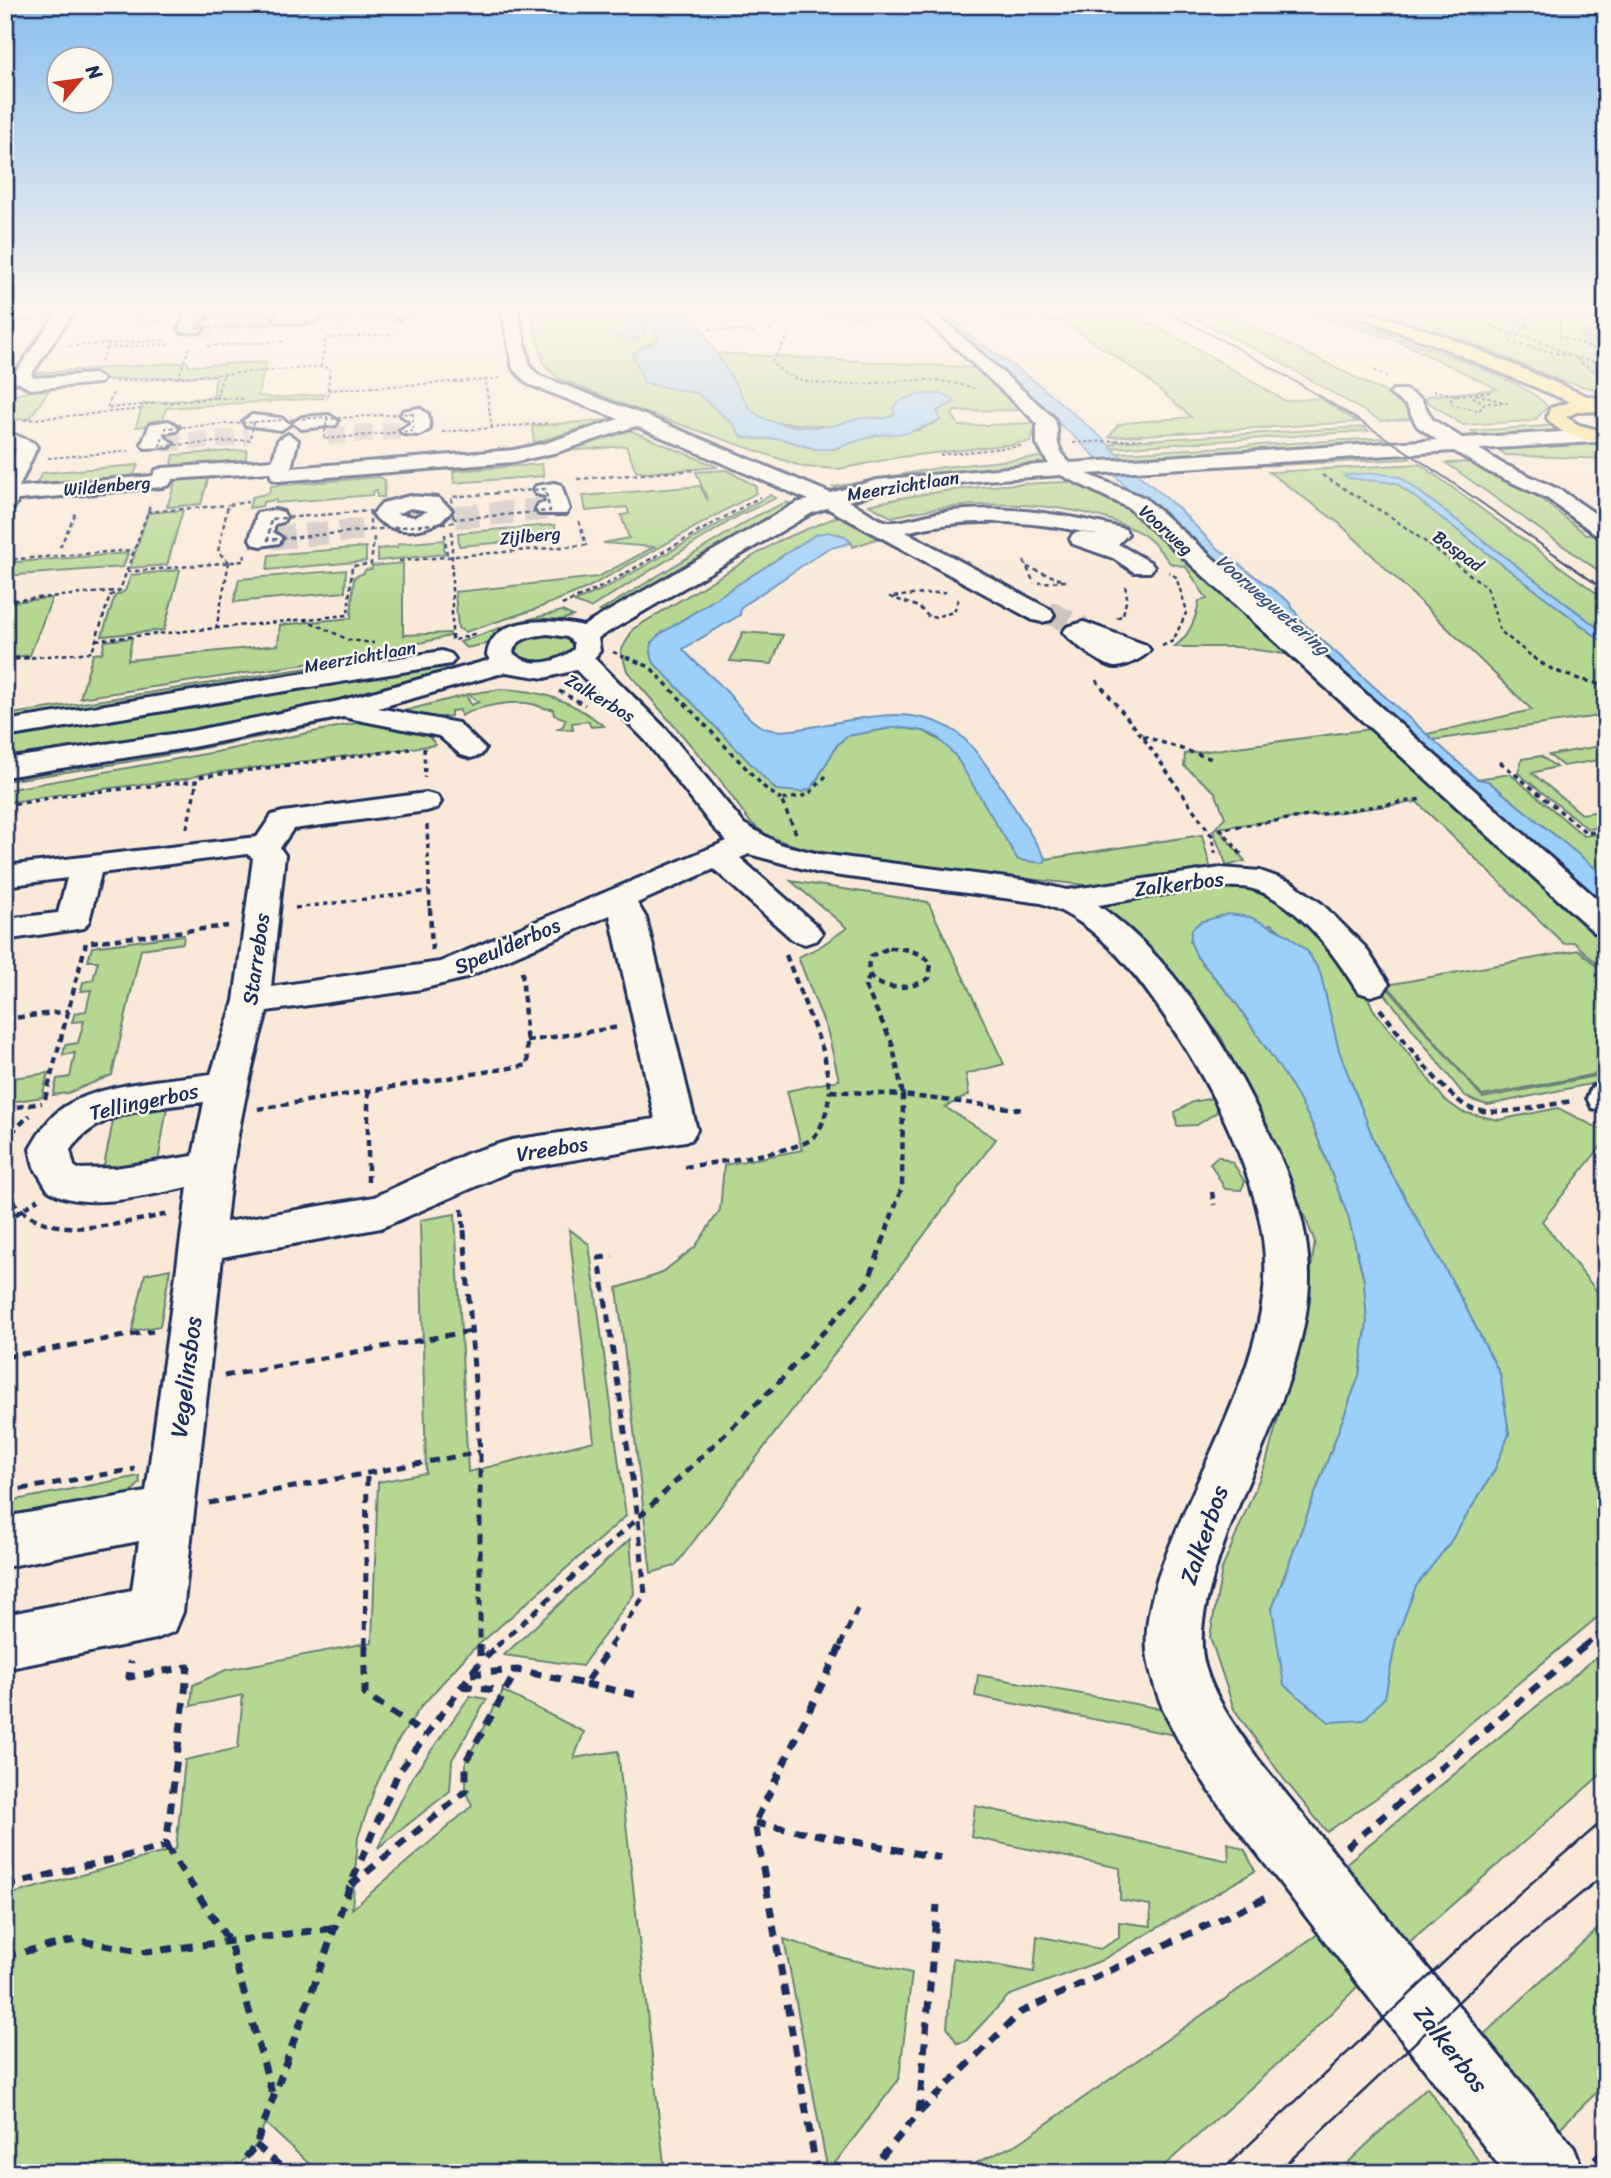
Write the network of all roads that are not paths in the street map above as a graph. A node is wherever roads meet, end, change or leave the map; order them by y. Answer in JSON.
{"nodes":[{"id":1,"x":1560,"y":412,"type":"edge"},
{"id":2,"x":620,"y":413,"type":"edge"},
{"id":3,"x":1037,"y":413,"type":"edge"},
{"id":4,"x":1420,"y":413,"type":"edge"},
{"id":5,"x":1559,"y":413,"type":"edge"},
{"id":6,"x":326,"y":419,"type":"tunnel mouth"},
{"id":7,"x":637,"y":419,"type":"junction"},
{"id":8,"x":254,"y":429,"type":"tunnel mouth"},
{"id":9,"x":1434,"y":430,"type":"junction"},
{"id":10,"x":293,"y":431,"type":"junction"},
{"id":11,"x":5,"y":436,"type":"edge"},
{"id":12,"x":1600,"y":437,"type":"edge"},
{"id":13,"x":1458,"y":444,"type":"junction"},
{"id":14,"x":1069,"y":455,"type":"junction"},
{"id":15,"x":419,"y":464,"type":"junction"},
{"id":16,"x":281,"y":465,"type":"junction"},
{"id":17,"x":824,"y":494,"type":"junction"},
{"id":18,"x":8,"y":499,"type":"edge"},
{"id":19,"x":377,"y":521,"type":"tunnel mouth"},
{"id":20,"x":1606,"y":531,"type":"edge"},
{"id":21,"x":901,"y":534,"type":"junction"},
{"id":22,"x":1146,"y":570,"type":"road end"},
{"id":23,"x":558,"y":617,"type":"junction"},
{"id":24,"x":498,"y":647,"type":"junction"},
{"id":25,"x":581,"y":647,"type":"junction"},
{"id":26,"x":550,"y":668,"type":"junction"},
{"id":27,"x":342,"y":709,"type":"junction"},
{"id":28,"x":650,"y":728,"type":"junction"},
{"id":29,"x":5,"y":729,"type":"edge"},
{"id":30,"x":471,"y":749,"type":"road end"},
{"id":31,"x":5,"y":768,"type":"edge"},
{"id":32,"x":426,"y":802,"type":"road end"},
{"id":33,"x":263,"y":850,"type":"junction"},
{"id":34,"x":748,"y":851,"type":"junction"},
{"id":35,"x":87,"y":865,"type":"junction"},
{"id":36,"x":5,"y":876,"type":"edge"},
{"id":37,"x":618,"y":898,"type":"junction"},
{"id":38,"x":1065,"y":900,"type":"junction"},
{"id":39,"x":1606,"y":925,"type":"edge"},
{"id":40,"x":5,"y":930,"type":"edge"},
{"id":41,"x":805,"y":933,"type":"road end"},
{"id":42,"x":1371,"y":984,"type":"road end"},
{"id":43,"x":253,"y":1001,"type":"junction"},
{"id":44,"x":224,"y":1100,"type":"junction"},
{"id":45,"x":211,"y":1168,"type":"junction"},
{"id":46,"x":202,"y":1243,"type":"junction"},
{"id":47,"x":173,"y":1486,"type":"junction"},
{"id":48,"x":5,"y":1542,"type":"edge"},
{"id":49,"x":5,"y":1643,"type":"edge"},
{"id":50,"x":1549,"y":2173,"type":"edge"}],
"edges":[{"from":1,"to":12,"type":"main road"},
{"from":2,"to":7,"type":"street"},
{"from":3,"to":14,"type":"street"},
{"from":4,"to":9,"type":"street"},
{"from":5,"to":9,"type":"street","name":"Meerzichtlaan"},
{"from":6,"to":10,"type":"street"},
{"from":7,"to":15,"type":"street"},
{"from":7,"to":17,"type":"street"},
{"from":8,"to":10,"type":"street"},
{"from":9,"to":13,"type":"street"},
{"from":9,"to":14,"type":"street","name":"Meerzichtlaan"},
{"from":10,"to":16,"type":"street"},
{"from":11,"to":18,"type":"street"},
{"from":12,"to":13,"type":"street","name":"Meerzichtlaan"},
{"from":13,"to":14,"type":"street","name":"Meerzichtlaan"},
{"from":13,"to":20,"type":"street"},
{"from":14,"to":17,"type":"street","name":"Meerzichtlaan"},
{"from":14,"to":39,"type":"street","name":"Voorweg"},
{"from":15,"to":16,"type":"street"},
{"from":15,"to":19,"type":"street"},
{"from":16,"to":18,"type":"street","name":"Wildenberg"},
{"from":17,"to":21,"type":"street"},
{"from":17,"to":23,"type":"street","name":"Meerzichtlaan"},
{"from":17,"to":25,"type":"street","name":"Meerzichtlaan"},
{"from":21,"to":21,"type":"street"},
{"from":21,"to":22,"type":"street"},
{"from":23,"to":24,"type":"street"},
{"from":23,"to":25,"type":"street"},
{"from":24,"to":26,"type":"street"},
{"from":24,"to":27,"type":"street","name":"Meerzichtlaan"},
{"from":24,"to":29,"type":"street","name":"Meerzichtlaan"},
{"from":25,"to":26,"type":"street","name":"Meerzichtlaan"},
{"from":25,"to":28,"type":"street","name":"Zalkerbos"},
{"from":26,"to":28,"type":"street","name":"Zalkerbos"},
{"from":27,"to":30,"type":"street"},
{"from":27,"to":31,"type":"street","name":"Meerzichtlaan"},
{"from":28,"to":34,"type":"street","name":"Zalkerbos"},
{"from":32,"to":33,"type":"street"},
{"from":33,"to":35,"type":"street"},
{"from":33,"to":43,"type":"street","name":"Starrebos"},
{"from":34,"to":37,"type":"street","name":"Speulderbos"},
{"from":34,"to":38,"type":"street","name":"Zalkerbos"},
{"from":34,"to":41,"type":"street"},
{"from":35,"to":36,"type":"street"},
{"from":35,"to":40,"type":"street"},
{"from":37,"to":43,"type":"street","name":"Speulderbos"},
{"from":37,"to":46,"type":"street","name":"Vreebos"},
{"from":38,"to":42,"type":"street","name":"Zalkerbos"},
{"from":38,"to":50,"type":"street","name":"Zalkerbos"},
{"from":43,"to":44,"type":"street","name":"Starrebos"},
{"from":44,"to":45,"type":"street","name":"Starrebos"},
{"from":44,"to":45,"type":"street","name":"Tellingerbos"},
{"from":45,"to":46,"type":"street","name":"Starrebos"},
{"from":46,"to":47,"type":"street","name":"Vegelinsbos"},
{"from":47,"to":48,"type":"street"},
{"from":47,"to":49,"type":"street","name":"Vegelinsbos"}]}
